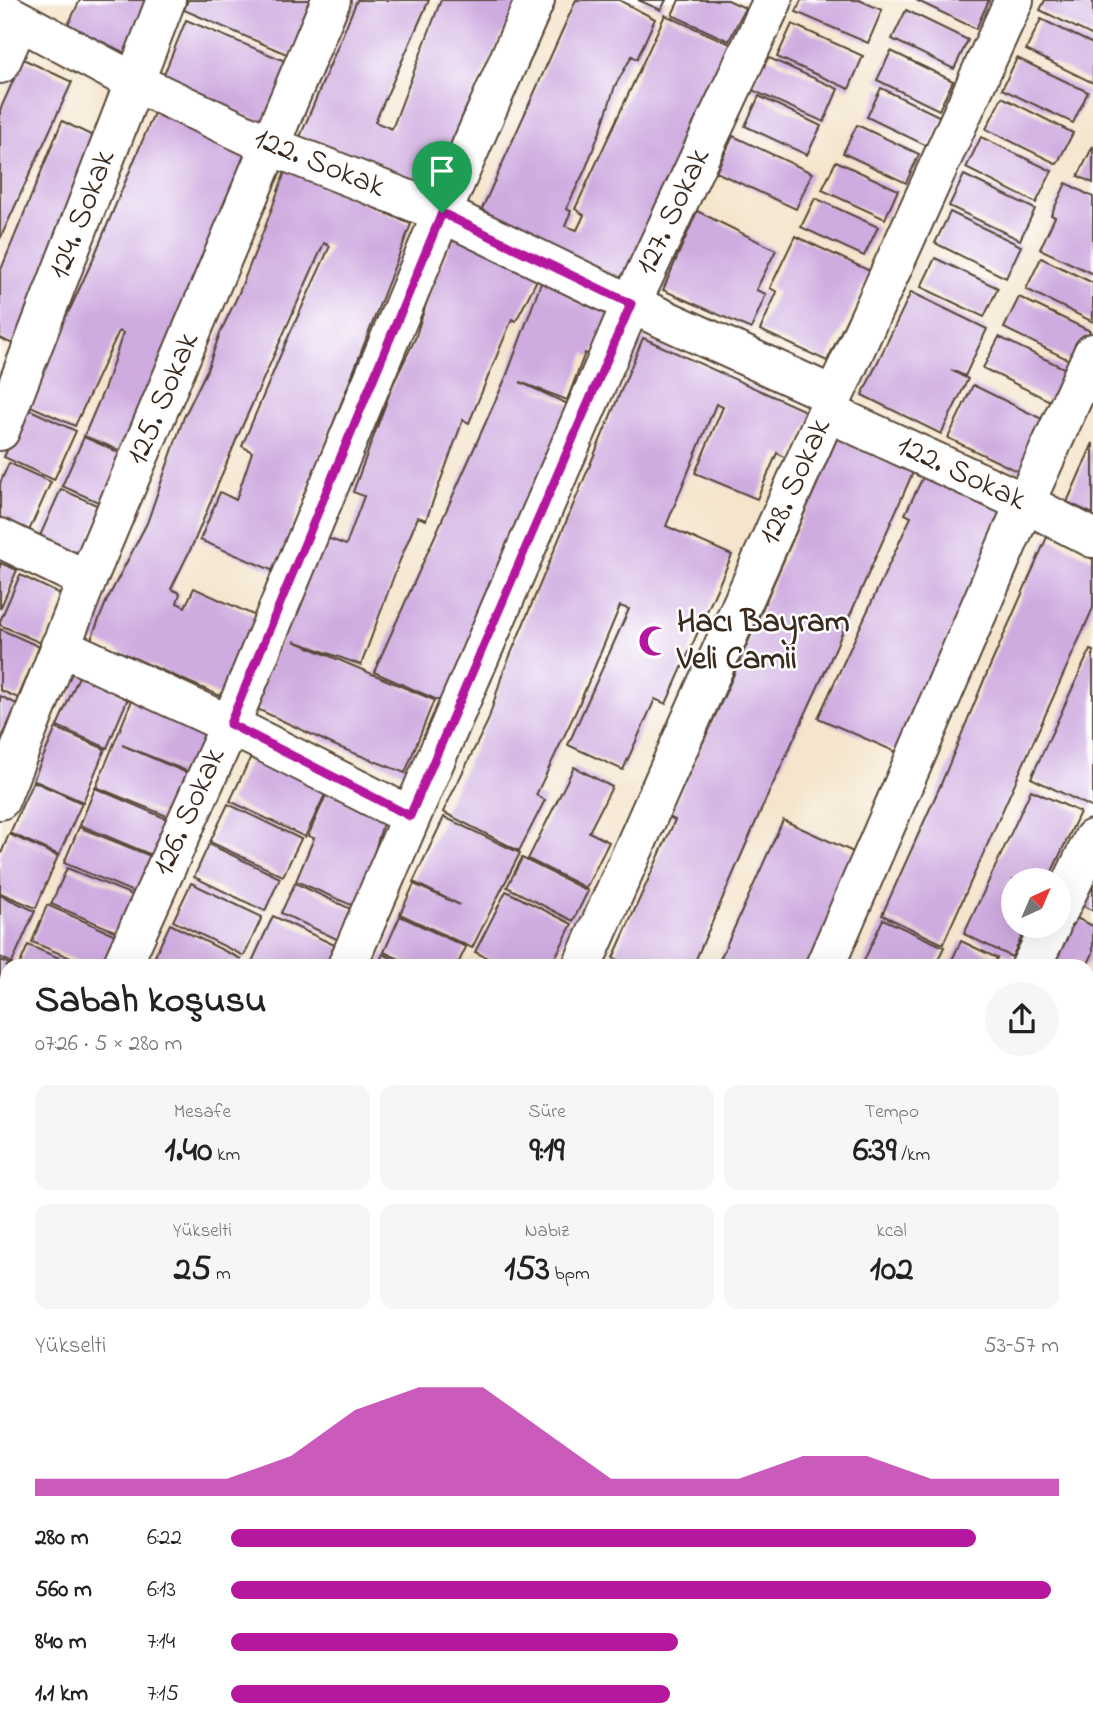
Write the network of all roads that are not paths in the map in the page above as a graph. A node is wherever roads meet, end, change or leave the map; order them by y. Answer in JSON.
{"nodes":[{"id":1,"x":166,"y":0,"type":"edge"},
{"id":2,"x":331,"y":0,"type":"edge"},
{"id":3,"x":535,"y":0,"type":"edge"},
{"id":4,"x":773,"y":0,"type":"edge"},
{"id":5,"x":1014,"y":0,"type":"edge"},
{"id":6,"x":10,"y":15,"type":"edge"},
{"id":7,"x":0,"y":64,"type":"edge"},
{"id":8,"x":134,"y":82,"type":"junction"},
{"id":9,"x":271,"y":146,"type":"junction"},
{"id":10,"x":442,"y":213,"type":"junction"},
{"id":11,"x":631,"y":304,"type":"junction"},
{"id":12,"x":1093,"y":353,"type":"edge"},
{"id":13,"x":830,"y":404,"type":"junction"},
{"id":14,"x":0,"y":431,"type":"edge"},
{"id":15,"x":1025,"y":503,"type":"junction"},
{"id":16,"x":0,"y":538,"type":"edge"},
{"id":17,"x":1093,"y":538,"type":"edge"},
{"id":18,"x":87,"y":580,"type":"junction"},
{"id":19,"x":60,"y":646,"type":"junction"},
{"id":20,"x":230,"y":724,"type":"junction"},
{"id":21,"x":0,"y":800,"type":"edge"},
{"id":22,"x":410,"y":816,"type":"junction"},
{"id":23,"x":1093,"y":839,"type":"edge"},
{"id":24,"x":1071,"y":885,"type":"edge"},
{"id":25,"x":1045,"y":938,"type":"edge"},
{"id":26,"x":125,"y":959,"type":"edge"},
{"id":27,"x":350,"y":959,"type":"edge"},
{"id":28,"x":585,"y":959,"type":"edge"},
{"id":29,"x":828,"y":959,"type":"edge"},
{"id":30,"x":1034,"y":959,"type":"edge"}],
"edges":[{"from":1,"to":8,"type":"street","name":"124. Sokak"},
{"from":2,"to":9,"type":"street","name":"125. Sokak"},
{"from":3,"to":10,"type":"street","name":"126. Sokak"},
{"from":4,"to":11,"type":"street","name":"127. Sokak"},
{"from":5,"to":13,"type":"street","name":"128. Sokak"},
{"from":6,"to":7,"type":"street"},
{"from":6,"to":8,"type":"street","name":"122. Sokak"},
{"from":8,"to":9,"type":"street","name":"122. Sokak"},
{"from":8,"to":14,"type":"street","name":"124. Sokak"},
{"from":9,"to":10,"type":"street","name":"122. Sokak"},
{"from":9,"to":18,"type":"street","name":"125. Sokak"},
{"from":10,"to":11,"type":"street","name":"122. Sokak"},
{"from":10,"to":20,"type":"street","name":"126. Sokak"},
{"from":11,"to":13,"type":"street","name":"122. Sokak"},
{"from":11,"to":22,"type":"street","name":"127. Sokak"},
{"from":12,"to":15,"type":"street"},
{"from":13,"to":15,"type":"street","name":"122. Sokak"},
{"from":13,"to":28,"type":"street","name":"128. Sokak"},
{"from":15,"to":17,"type":"street","name":"122. Sokak"},
{"from":15,"to":29,"type":"street"},
{"from":16,"to":18,"type":"street"},
{"from":18,"to":19,"type":"street","name":"125. Sokak"},
{"from":19,"to":20,"type":"street"},
{"from":19,"to":21,"type":"street","name":"125. Sokak"},
{"from":20,"to":22,"type":"street"},
{"from":20,"to":26,"type":"street","name":"126. Sokak"},
{"from":22,"to":27,"type":"street","name":"127. Sokak"},
{"from":23,"to":24,"type":"street"},
{"from":25,"to":30,"type":"street"}]}
